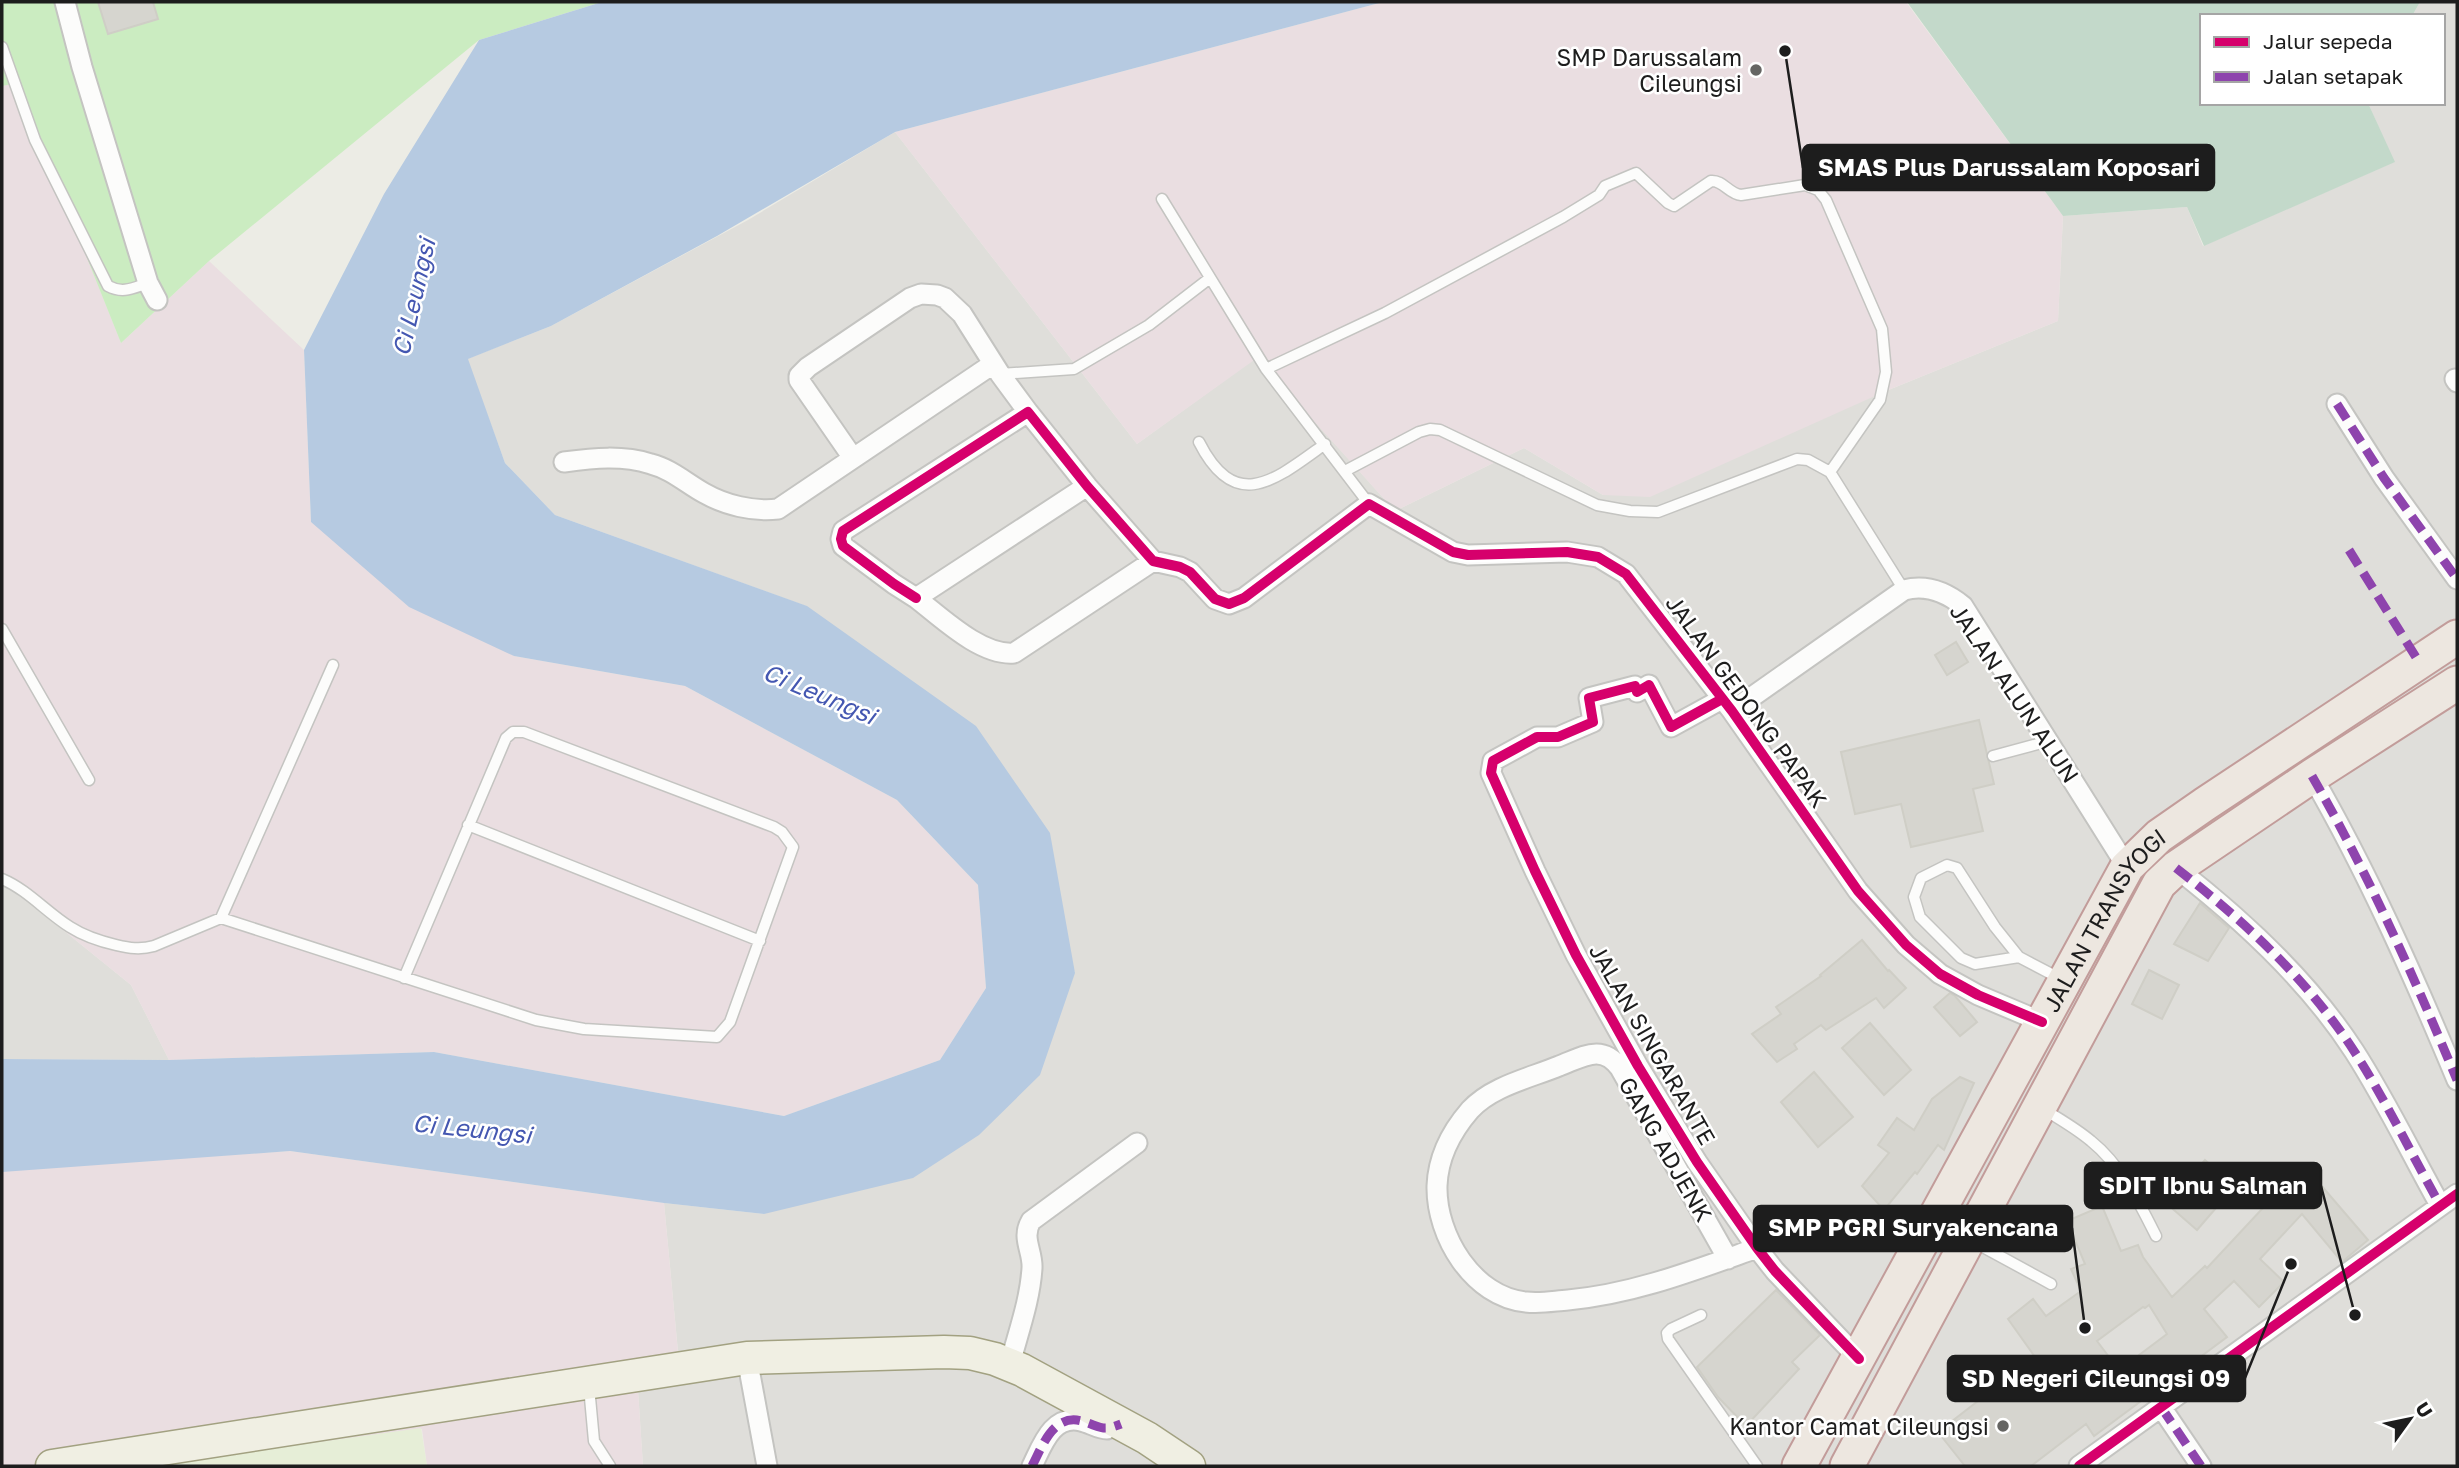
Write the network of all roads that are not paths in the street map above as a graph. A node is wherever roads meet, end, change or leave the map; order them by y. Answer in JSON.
{"nodes":[{"id":1,"x":65,"y":2,"type":"edge"},
{"id":2,"x":2,"y":47,"type":"edge"},
{"id":3,"x":1162,"y":199,"type":"dead end"},
{"id":4,"x":1210,"y":278,"type":"junction"},
{"id":5,"x":152,"y":291,"type":"joint"},
{"id":6,"x":996,"y":369,"type":"junction"},
{"id":7,"x":1266,"y":369,"type":"junction"},
{"id":8,"x":2337,"y":404,"type":"dead end"},
{"id":9,"x":1028,"y":412,"type":"junction"},
{"id":10,"x":1199,"y":442,"type":"dead end"},
{"id":11,"x":1325,"y":443,"type":"junction"},
{"id":12,"x":853,"y":458,"type":"junction"},
{"id":13,"x":564,"y":462,"type":"dead end"},
{"id":14,"x":1345,"y":471,"type":"junction"},
{"id":15,"x":1830,"y":472,"type":"junction"},
{"id":16,"x":1087,"y":486,"type":"junction"},
{"id":17,"x":1369,"y":504,"type":"junction"},
{"id":18,"x":1153,"y":561,"type":"junction"},
{"id":19,"x":2457,"y":579,"type":"edge"},
{"id":20,"x":1904,"y":590,"type":"junction"},
{"id":21,"x":916,"y":598,"type":"junction"},
{"id":22,"x":2,"y":629,"type":"edge"},
{"id":23,"x":2457,"y":637,"type":"edge"},
{"id":24,"x":333,"y":665,"type":"dead end"},
{"id":25,"x":2457,"y":683,"type":"edge"},
{"id":26,"x":1727,"y":705,"type":"junction"},
{"id":27,"x":2049,"y":741,"type":"junction"},
{"id":28,"x":1993,"y":756,"type":"dead end"},
{"id":29,"x":2312,"y":776,"type":"junction"},
{"id":30,"x":89,"y":780,"type":"dead end"},
{"id":31,"x":468,"y":825,"type":"junction"},
{"id":32,"x":2127,"y":867,"type":"junction"},
{"id":33,"x":2176,"y":869,"type":"junction"},
{"id":34,"x":2,"y":879,"type":"edge"},
{"id":35,"x":221,"y":918,"type":"junction"},
{"id":36,"x":760,"y":941,"type":"junction"},
{"id":37,"x":2019,"y":957,"type":"junction"},
{"id":38,"x":404,"y":978,"type":"junction"},
{"id":39,"x":2064,"y":981,"type":"junction"},
{"id":40,"x":2042,"y":1022,"type":"junction"},
{"id":41,"x":2457,"y":1080,"type":"edge"},
{"id":42,"x":2039,"y":1106,"type":"junction"},
{"id":43,"x":1137,"y":1143,"type":"dead end"},
{"id":44,"x":2452,"y":1199,"type":"edge"},
{"id":45,"x":2156,"y":1236,"type":"dead end"},
{"id":46,"x":1968,"y":1239,"type":"junction"},
{"id":47,"x":1757,"y":1248,"type":"junction"},
{"id":48,"x":1728,"y":1259,"type":"junction"},
{"id":49,"x":2051,"y":1284,"type":"dead end"},
{"id":50,"x":1701,"y":1315,"type":"dead end"},
{"id":51,"x":747,"y":1358,"type":"junction"},
{"id":52,"x":1859,"y":1359,"type":"junction"},
{"id":53,"x":1010,"y":1364,"type":"junction"},
{"id":54,"x":589,"y":1383,"type":"junction"},
{"id":55,"x":2161,"y":1407,"type":"junction"},
{"id":56,"x":1121,"y":1424,"type":"junction"},
{"id":57,"x":52,"y":1466,"type":"edge"},
{"id":58,"x":610,"y":1466,"type":"edge"},
{"id":59,"x":767,"y":1466,"type":"edge"},
{"id":60,"x":1032,"y":1466,"type":"edge"},
{"id":61,"x":1189,"y":1466,"type":"edge"},
{"id":62,"x":1757,"y":1466,"type":"edge"},
{"id":63,"x":1799,"y":1466,"type":"edge"},
{"id":64,"x":1847,"y":1466,"type":"edge"},
{"id":65,"x":2079,"y":1466,"type":"edge"},
{"id":66,"x":2201,"y":1466,"type":"edge"}],
"edges":[{"from":1,"to":5,"type":"street"},
{"from":2,"to":5,"type":"lane"},
{"from":3,"to":4,"type":"lane"},
{"from":4,"to":6,"type":"lane"},
{"from":4,"to":7,"type":"lane"},
{"from":6,"to":9,"type":"street"},
{"from":6,"to":12,"type":"street"},
{"from":6,"to":12,"type":"street"},
{"from":7,"to":11,"type":"lane"},
{"from":7,"to":15,"type":"lane"},
{"from":8,"to":19,"type":"street"},
{"from":9,"to":16,"type":"street"},
{"from":9,"to":21,"type":"street"},
{"from":10,"to":11,"type":"lane"},
{"from":11,"to":14,"type":"lane"},
{"from":12,"to":13,"type":"street"},
{"from":14,"to":15,"type":"lane"},
{"from":14,"to":17,"type":"lane"},
{"from":15,"to":20,"type":"lane"},
{"from":16,"to":18,"type":"street"},
{"from":16,"to":21,"type":"street"},
{"from":17,"to":18,"type":"street"},
{"from":17,"to":26,"type":"street","name":"JALAN GEDONG PAPAK"},
{"from":18,"to":21,"type":"street"},
{"from":20,"to":26,"type":"street"},
{"from":20,"to":27,"type":"street","name":"JALAN ALUN ALUN"},
{"from":22,"to":30,"type":"lane"},
{"from":23,"to":32,"type":"highway","name":"JALAN TRANSYOGI"},
{"from":24,"to":35,"type":"lane"},
{"from":25,"to":29,"type":"highway","name":"JALAN TRANSYOGI"},
{"from":26,"to":40,"type":"street","name":"JALAN GEDONG PAPAK"},
{"from":26,"to":47,"type":"street","name":"JALAN SINGARANTE"},
{"from":27,"to":28,"type":"lane"},
{"from":27,"to":32,"type":"street","name":"JALAN ALUN ALUN"},
{"from":29,"to":33,"type":"highway","name":"JALAN TRANSYOGI"},
{"from":29,"to":41,"type":"street"},
{"from":31,"to":36,"type":"lane"},
{"from":31,"to":36,"type":"lane"},
{"from":31,"to":38,"type":"lane"},
{"from":32,"to":39,"type":"highway","name":"JALAN TRANSYOGI"},
{"from":33,"to":42,"type":"highway","name":"JALAN TRANSYOGI"},
{"from":33,"to":44,"type":"street"},
{"from":34,"to":35,"type":"lane"},
{"from":35,"to":38,"type":"lane"},
{"from":36,"to":38,"type":"lane"},
{"from":37,"to":37,"type":"lane"},
{"from":37,"to":39,"type":"lane"},
{"from":39,"to":40,"type":"highway","name":"JALAN TRANSYOGI"},
{"from":40,"to":52,"type":"highway","name":"JALAN TRANSYOGI"},
{"from":42,"to":45,"type":"lane"},
{"from":42,"to":46,"type":"highway","name":"JALAN TRANSYOGI"},
{"from":43,"to":53,"type":"street"},
{"from":44,"to":55,"type":"street"},
{"from":46,"to":49,"type":"lane"},
{"from":46,"to":64,"type":"highway","name":"JALAN TRANSYOGI"},
{"from":47,"to":48,"type":"street","name":"GANG ADJENK"},
{"from":47,"to":52,"type":"street","name":"JALAN SINGARANTE"},
{"from":48,"to":48,"type":"street","name":"GANG ADJENK"},
{"from":50,"to":62,"type":"lane"},
{"from":51,"to":53,"type":"main road"},
{"from":51,"to":54,"type":"main road"},
{"from":51,"to":59,"type":"street"},
{"from":52,"to":63,"type":"highway","name":"JALAN TRANSYOGI"},
{"from":53,"to":56,"type":"main road"},
{"from":54,"to":57,"type":"main road"},
{"from":54,"to":58,"type":"lane"},
{"from":55,"to":65,"type":"street"},
{"from":55,"to":66,"type":"street"},
{"from":56,"to":60,"type":"street"},
{"from":56,"to":61,"type":"main road"}]}
